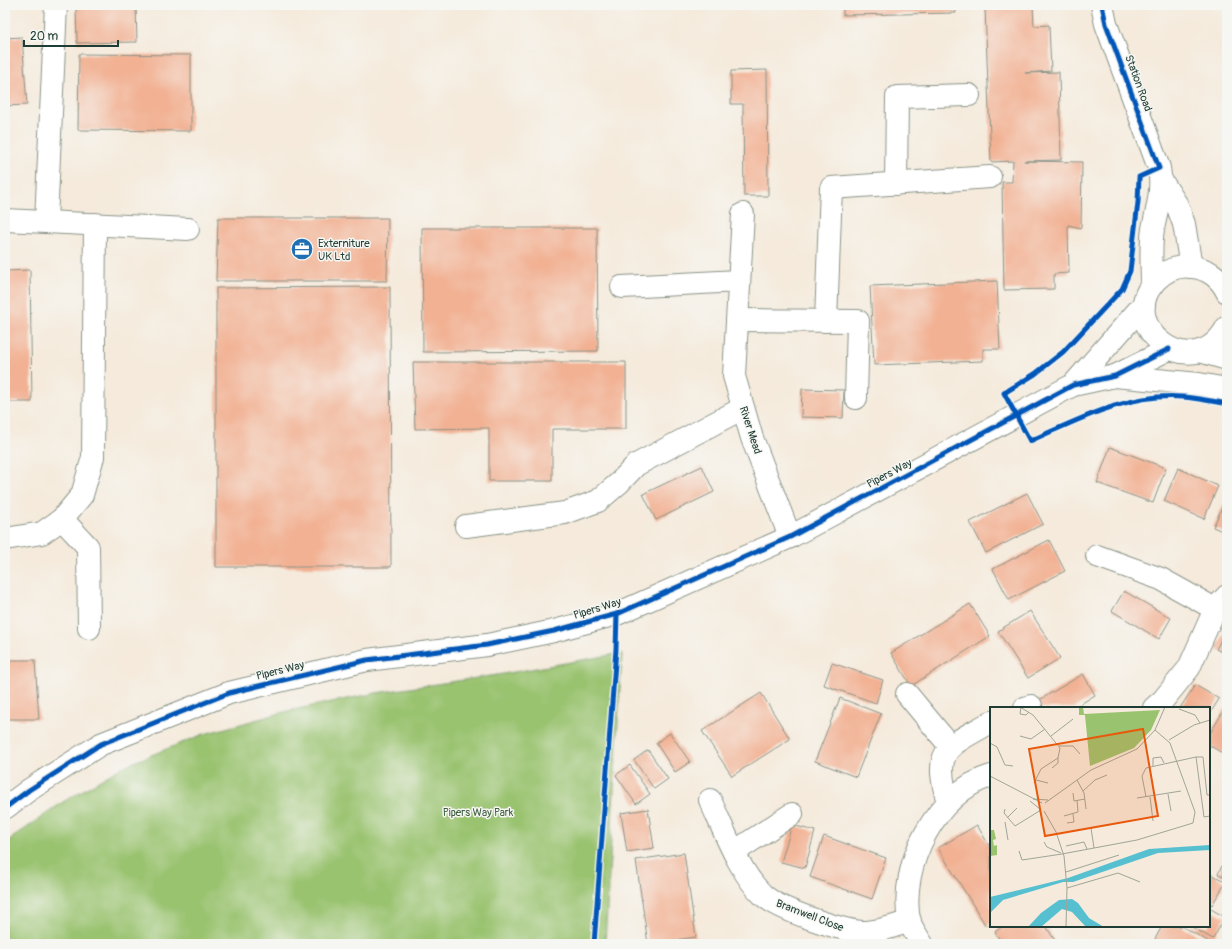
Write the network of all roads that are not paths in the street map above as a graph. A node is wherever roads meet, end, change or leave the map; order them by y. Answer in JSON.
{"nodes":[{"id":1,"x":56,"y":5,"type":"edge"},
{"id":2,"x":1102,"y":5,"type":"edge"},
{"id":3,"x":969,"y":95,"type":"dead end"},
{"id":4,"x":990,"y":177,"type":"dead end"},
{"id":5,"x":1161,"y":180,"type":"junction"},
{"id":6,"x":896,"y":184,"type":"junction"},
{"id":7,"x":743,"y":214,"type":"dead end"},
{"id":8,"x":5,"y":220,"type":"edge"},
{"id":9,"x":46,"y":221,"type":"junction"},
{"id":10,"x":95,"y":224,"type":"junction"},
{"id":11,"x":188,"y":229,"type":"dead end"},
{"id":12,"x":1191,"y":267,"type":"junction"},
{"id":13,"x":739,"y":281,"type":"junction"},
{"id":14,"x":1225,"y":284,"type":"edge"},
{"id":15,"x":622,"y":287,"type":"dead end"},
{"id":16,"x":1148,"y":294,"type":"junction"},
{"id":17,"x":737,"y":320,"type":"junction"},
{"id":18,"x":826,"y":321,"type":"junction"},
{"id":19,"x":1227,"y":327,"type":"edge"},
{"id":20,"x":1169,"y":349,"type":"junction"},
{"id":21,"x":1200,"y":351,"type":"junction"},
{"id":22,"x":1227,"y":359,"type":"edge"},
{"id":23,"x":1115,"y":376,"type":"junction"},
{"id":24,"x":1073,"y":386,"type":"junction"},
{"id":25,"x":1227,"y":389,"type":"edge"},
{"id":26,"x":856,"y":398,"type":"dead end"},
{"id":27,"x":743,"y":408,"type":"junction"},
{"id":28,"x":62,"y":519,"type":"junction"},
{"id":29,"x":466,"y":526,"type":"dead end"},
{"id":30,"x":790,"y":537,"type":"junction"},
{"id":31,"x":5,"y":539,"type":"edge"},
{"id":32,"x":1097,"y":556,"type":"dead end"},
{"id":33,"x":1221,"y":603,"type":"edge"},
{"id":34,"x":89,"y":628,"type":"dead end"},
{"id":35,"x":907,"y":694,"type":"dead end"},
{"id":36,"x":1155,"y":707,"type":"edge"},
{"id":37,"x":990,"y":723,"type":"edge"},
{"id":38,"x":950,"y":746,"type":"junction"},
{"id":39,"x":990,"y":776,"type":"edge"},
{"id":40,"x":710,"y":800,"type":"dead end"},
{"id":41,"x":948,"y":802,"type":"junction"},
{"id":42,"x":5,"y":808,"type":"edge"},
{"id":43,"x":792,"y":814,"type":"dead end"},
{"id":44,"x":734,"y":852,"type":"junction"},
{"id":45,"x":910,"y":921,"type":"junction"},
{"id":46,"x":922,"y":944,"type":"edge"}],
"edges":[{"from":1,"to":9,"type":"street"},
{"from":2,"to":5,"type":"street","name":"Station Road"},
{"from":3,"to":6,"type":"street"},
{"from":4,"to":6,"type":"street"},
{"from":5,"to":12,"type":"street","name":"Station Road"},
{"from":5,"to":16,"type":"street","name":"Station Road"},
{"from":6,"to":18,"type":"street"},
{"from":7,"to":13,"type":"street","name":"River Mead"},
{"from":8,"to":9,"type":"street"},
{"from":9,"to":10,"type":"street"},
{"from":10,"to":11,"type":"street"},
{"from":10,"to":28,"type":"street"},
{"from":12,"to":14,"type":"street"},
{"from":12,"to":16,"type":"street"},
{"from":13,"to":15,"type":"street"},
{"from":13,"to":17,"type":"street","name":"River Mead"},
{"from":16,"to":20,"type":"street","name":"Station Road"},
{"from":16,"to":24,"type":"street","name":"Pipers Way"},
{"from":17,"to":18,"type":"street"},
{"from":17,"to":27,"type":"street","name":"River Mead"},
{"from":18,"to":26,"type":"street"},
{"from":19,"to":21,"type":"street"},
{"from":20,"to":21,"type":"street","name":"Station Road"},
{"from":20,"to":23,"type":"street","name":"Pipers Way"},
{"from":21,"to":22,"type":"street","name":"Station Road"},
{"from":23,"to":24,"type":"street","name":"Pipers Way"},
{"from":23,"to":25,"type":"street"},
{"from":24,"to":30,"type":"street","name":"Pipers Way"},
{"from":27,"to":29,"type":"street"},
{"from":27,"to":30,"type":"street","name":"River Mead"},
{"from":28,"to":31,"type":"street"},
{"from":28,"to":34,"type":"street"},
{"from":30,"to":42,"type":"street","name":"Pipers Way"},
{"from":32,"to":33,"type":"street"},
{"from":33,"to":36,"type":"street"},
{"from":35,"to":38,"type":"street"},
{"from":37,"to":38,"type":"street"},
{"from":38,"to":41,"type":"street"},
{"from":39,"to":41,"type":"street"},
{"from":40,"to":44,"type":"street","name":"Bramwell Close"},
{"from":41,"to":45,"type":"street"},
{"from":43,"to":44,"type":"street"},
{"from":44,"to":45,"type":"street","name":"Bramwell Close"},
{"from":45,"to":46,"type":"street"}]}
